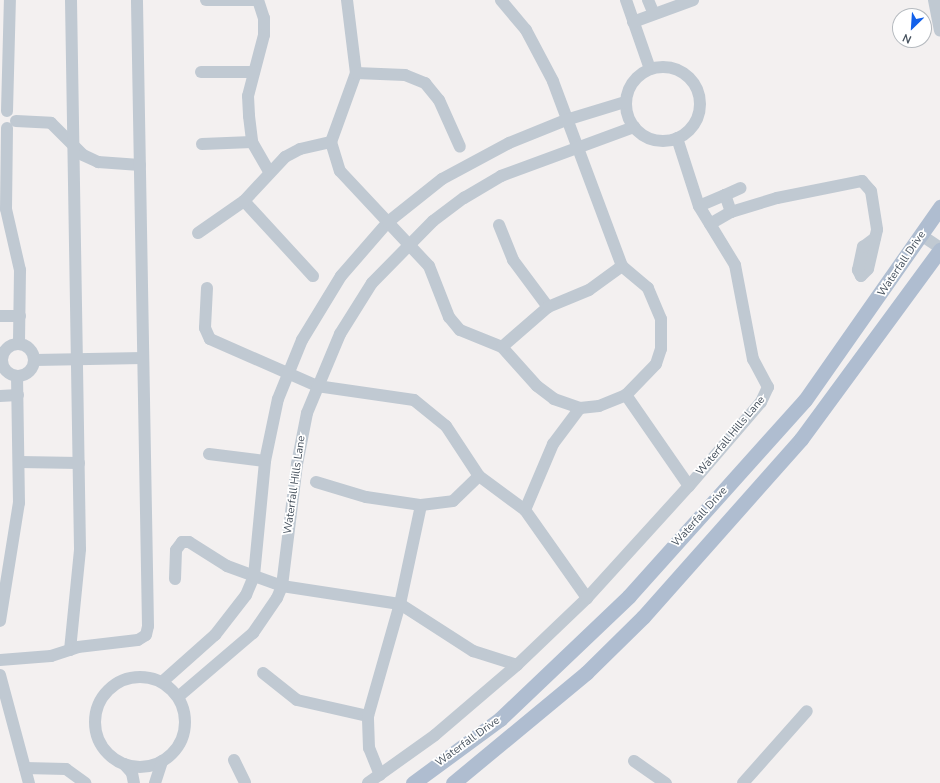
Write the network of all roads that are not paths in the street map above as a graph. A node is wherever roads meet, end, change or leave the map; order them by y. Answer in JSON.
{"nodes":[{"id":1,"x":10,"y":0,"type":"edge"},
{"id":2,"x":71,"y":0,"type":"edge"},
{"id":3,"x":137,"y":0,"type":"edge"},
{"id":4,"x":206,"y":0,"type":"edge"},
{"id":5,"x":258,"y":0,"type":"edge"},
{"id":6,"x":347,"y":0,"type":"edge"},
{"id":7,"x":501,"y":0,"type":"edge"},
{"id":8,"x":626,"y":0,"type":"edge"},
{"id":9,"x":648,"y":0,"type":"edge"},
{"id":10,"x":693,"y":0,"type":"edge"},
{"id":11,"x":934,"y":0,"type":"edge"},
{"id":12,"x":654,"y":14,"type":"junction"},
{"id":13,"x":634,"y":22,"type":"junction"},
{"id":14,"x":940,"y":30,"type":"edge"},
{"id":15,"x":650,"y":69,"type":"junction"},
{"id":16,"x":201,"y":72,"type":"dead end"},
{"id":17,"x":254,"y":72,"type":"junction"},
{"id":18,"x":356,"y":73,"type":"junction"},
{"id":19,"x":625,"y":102,"type":"junction"},
{"id":20,"x":4,"y":113,"type":"edge"},
{"id":21,"x":566,"y":120,"type":"junction"},
{"id":22,"x":8,"y":124,"type":"edge"},
{"id":23,"x":634,"y":127,"type":"junction"},
{"id":24,"x":677,"y":138,"type":"junction"},
{"id":25,"x":72,"y":142,"type":"junction"},
{"id":26,"x":252,"y":142,"type":"junction"},
{"id":27,"x":332,"y":142,"type":"junction"},
{"id":28,"x":202,"y":144,"type":"dead end"},
{"id":29,"x":460,"y":147,"type":"dead end"},
{"id":30,"x":577,"y":147,"type":"junction"},
{"id":31,"x":140,"y":165,"type":"junction"},
{"id":32,"x":269,"y":171,"type":"junction"},
{"id":33,"x":742,"y":188,"type":"dead end"},
{"id":34,"x":0,"y":194,"type":"edge"},
{"id":35,"x":724,"y":195,"type":"junction"},
{"id":36,"x":244,"y":201,"type":"junction"},
{"id":37,"x":699,"y":206,"type":"junction"},
{"id":38,"x":940,"y":206,"type":"edge"},
{"id":39,"x":6,"y":209,"type":"junction"},
{"id":40,"x":731,"y":212,"type":"junction"},
{"id":41,"x":388,"y":222,"type":"junction"},
{"id":42,"x":710,"y":224,"type":"junction"},
{"id":43,"x":499,"y":225,"type":"dead end"},
{"id":44,"x":198,"y":233,"type":"dead end"},
{"id":45,"x":921,"y":235,"type":"junction"},
{"id":46,"x":875,"y":238,"type":"dead end"},
{"id":47,"x":409,"y":243,"type":"junction"},
{"id":48,"x":940,"y":249,"type":"edge"},
{"id":49,"x":622,"y":266,"type":"junction"},
{"id":50,"x":313,"y":276,"type":"dead end"},
{"id":51,"x":207,"y":288,"type":"dead end"},
{"id":52,"x":548,"y":307,"type":"junction"},
{"id":53,"x":0,"y":316,"type":"edge"},
{"id":54,"x":20,"y":316,"type":"junction"},
{"id":55,"x":19,"y":344,"type":"junction"},
{"id":56,"x":502,"y":347,"type":"junction"},
{"id":57,"x":3,"y":349,"type":"edge"},
{"id":58,"x":77,"y":358,"type":"junction"},
{"id":59,"x":143,"y":358,"type":"junction"},
{"id":60,"x":35,"y":360,"type":"junction"},
{"id":61,"x":8,"y":374,"type":"edge"},
{"id":62,"x":287,"y":375,"type":"junction"},
{"id":63,"x":317,"y":386,"type":"junction"},
{"id":64,"x":18,"y":395,"type":"junction"},
{"id":65,"x":626,"y":395,"type":"junction"},
{"id":66,"x":0,"y":396,"type":"edge"},
{"id":67,"x":580,"y":408,"type":"junction"},
{"id":68,"x":209,"y":454,"type":"dead end"},
{"id":69,"x":265,"y":461,"type":"junction"},
{"id":70,"x":20,"y":462,"type":"junction"},
{"id":71,"x":79,"y":463,"type":"junction"},
{"id":72,"x":480,"y":476,"type":"junction"},
{"id":73,"x":316,"y":482,"type":"dead end"},
{"id":74,"x":689,"y":486,"type":"junction"},
{"id":75,"x":421,"y":505,"type":"junction"},
{"id":76,"x":525,"y":510,"type":"junction"},
{"id":77,"x":254,"y":576,"type":"junction"},
{"id":78,"x":175,"y":579,"type":"dead end"},
{"id":79,"x":282,"y":586,"type":"junction"},
{"id":80,"x":587,"y":598,"type":"junction"},
{"id":81,"x":400,"y":604,"type":"junction"},
{"id":82,"x":0,"y":621,"type":"edge"},
{"id":83,"x":70,"y":650,"type":"junction"},
{"id":84,"x":0,"y":660,"type":"edge"},
{"id":85,"x":517,"y":665,"type":"junction"},
{"id":86,"x":263,"y":674,"type":"dead end"},
{"id":87,"x":0,"y":675,"type":"edge"},
{"id":88,"x":162,"y":682,"type":"junction"},
{"id":89,"x":178,"y":697,"type":"junction"},
{"id":90,"x":807,"y":711,"type":"dead end"},
{"id":91,"x":368,"y":716,"type":"junction"},
{"id":92,"x":234,"y":760,"type":"dead end"},
{"id":93,"x":162,"y":761,"type":"junction"},
{"id":94,"x":634,"y":762,"type":"dead end"},
{"id":95,"x":124,"y":764,"type":"junction"},
{"id":96,"x":25,"y":768,"type":"junction"},
{"id":97,"x":380,"y":775,"type":"junction"},
{"id":98,"x":29,"y":783,"type":"edge"},
{"id":99,"x":85,"y":783,"type":"edge"},
{"id":100,"x":134,"y":783,"type":"edge"},
{"id":101,"x":155,"y":783,"type":"edge"},
{"id":102,"x":245,"y":783,"type":"edge"},
{"id":103,"x":368,"y":783,"type":"edge"},
{"id":104,"x":413,"y":783,"type":"edge"},
{"id":105,"x":453,"y":783,"type":"edge"},
{"id":106,"x":666,"y":783,"type":"edge"},
{"id":107,"x":743,"y":783,"type":"edge"}],
"edges":[{"from":1,"to":20,"type":"street"},
{"from":2,"to":25,"type":"street"},
{"from":3,"to":31,"type":"street"},
{"from":4,"to":5,"type":"street"},
{"from":5,"to":17,"type":"street"},
{"from":6,"to":18,"type":"street"},
{"from":7,"to":21,"type":"street"},
{"from":8,"to":13,"type":"street"},
{"from":9,"to":12,"type":"street"},
{"from":10,"to":12,"type":"street"},
{"from":11,"to":14,"type":"street"},
{"from":12,"to":13,"type":"street"},
{"from":13,"to":15,"type":"street"},
{"from":15,"to":19,"type":"street"},
{"from":15,"to":24,"type":"street"},
{"from":16,"to":17,"type":"street"},
{"from":17,"to":26,"type":"street"},
{"from":18,"to":27,"type":"street"},
{"from":18,"to":29,"type":"street"},
{"from":19,"to":21,"type":"street"},
{"from":19,"to":23,"type":"street"},
{"from":20,"to":22,"type":"street"},
{"from":21,"to":30,"type":"street"},
{"from":21,"to":41,"type":"street"},
{"from":22,"to":25,"type":"street"},
{"from":22,"to":39,"type":"street"},
{"from":23,"to":24,"type":"street"},
{"from":23,"to":30,"type":"street","name":"Waterfall Hills Lane"},
{"from":24,"to":37,"type":"street","name":"Waterfall Hills Lane"},
{"from":25,"to":31,"type":"street"},
{"from":25,"to":58,"type":"street"},
{"from":26,"to":28,"type":"street"},
{"from":26,"to":32,"type":"street"},
{"from":27,"to":32,"type":"street"},
{"from":27,"to":41,"type":"street"},
{"from":30,"to":47,"type":"street","name":"Waterfall Hills Lane"},
{"from":30,"to":49,"type":"street"},
{"from":31,"to":59,"type":"street"},
{"from":32,"to":36,"type":"street"},
{"from":33,"to":35,"type":"street"},
{"from":34,"to":39,"type":"street"},
{"from":35,"to":37,"type":"street"},
{"from":35,"to":40,"type":"street"},
{"from":36,"to":44,"type":"street"},
{"from":36,"to":50,"type":"street"},
{"from":37,"to":42,"type":"street","name":"Waterfall Hills Lane"},
{"from":38,"to":45,"type":"main road","name":"Waterfall Drive"},
{"from":39,"to":54,"type":"street"},
{"from":40,"to":42,"type":"street"},
{"from":40,"to":46,"type":"street"},
{"from":41,"to":47,"type":"street"},
{"from":41,"to":62,"type":"street"},
{"from":42,"to":74,"type":"street","name":"Waterfall Hills Lane"},
{"from":43,"to":52,"type":"street"},
{"from":45,"to":48,"type":"street"},
{"from":45,"to":104,"type":"main road","name":"Waterfall Drive"},
{"from":47,"to":56,"type":"street"},
{"from":47,"to":63,"type":"street","name":"Waterfall Hills Lane"},
{"from":48,"to":105,"type":"main road","name":"Waterfall Drive"},
{"from":49,"to":52,"type":"street"},
{"from":49,"to":65,"type":"street"},
{"from":51,"to":62,"type":"street"},
{"from":52,"to":56,"type":"street"},
{"from":53,"to":54,"type":"street"},
{"from":54,"to":55,"type":"street"},
{"from":55,"to":57,"type":"street"},
{"from":55,"to":60,"type":"street"},
{"from":56,"to":67,"type":"street"},
{"from":57,"to":61,"type":"street"},
{"from":58,"to":59,"type":"street"},
{"from":58,"to":60,"type":"street"},
{"from":58,"to":71,"type":"street"},
{"from":59,"to":83,"type":"street"},
{"from":60,"to":61,"type":"street"},
{"from":61,"to":64,"type":"street"},
{"from":62,"to":63,"type":"street"},
{"from":62,"to":69,"type":"street"},
{"from":63,"to":72,"type":"street"},
{"from":63,"to":79,"type":"street","name":"Waterfall Hills Lane"},
{"from":64,"to":66,"type":"street"},
{"from":64,"to":70,"type":"street"},
{"from":65,"to":67,"type":"street"},
{"from":65,"to":74,"type":"street","name":"Waterfall Hills Lane"},
{"from":67,"to":76,"type":"street"},
{"from":68,"to":69,"type":"street"},
{"from":69,"to":77,"type":"street"},
{"from":70,"to":71,"type":"street"},
{"from":70,"to":82,"type":"street"},
{"from":71,"to":83,"type":"street"},
{"from":72,"to":75,"type":"street","name":"Waterfall Hills Lane"},
{"from":72,"to":76,"type":"street"},
{"from":73,"to":75,"type":"street","name":"Waterfall Hills Lane"},
{"from":74,"to":80,"type":"street","name":"Waterfall Hills Lane"},
{"from":75,"to":81,"type":"street"},
{"from":76,"to":80,"type":"street"},
{"from":77,"to":78,"type":"street"},
{"from":77,"to":79,"type":"street"},
{"from":77,"to":88,"type":"street"},
{"from":79,"to":81,"type":"street"},
{"from":79,"to":89,"type":"street","name":"Waterfall Hills Lane"},
{"from":80,"to":85,"type":"street","name":"Waterfall Hills Lane"},
{"from":81,"to":85,"type":"street"},
{"from":81,"to":91,"type":"street"},
{"from":83,"to":84,"type":"street"},
{"from":85,"to":97,"type":"street","name":"Waterfall Hills Lane"},
{"from":86,"to":91,"type":"street"},
{"from":87,"to":96,"type":"street"},
{"from":88,"to":89,"type":"street"},
{"from":88,"to":95,"type":"street"},
{"from":89,"to":93,"type":"street"},
{"from":90,"to":107,"type":"street"},
{"from":91,"to":97,"type":"street"},
{"from":92,"to":102,"type":"street"},
{"from":93,"to":95,"type":"street"},
{"from":93,"to":101,"type":"street"},
{"from":94,"to":106,"type":"street"},
{"from":95,"to":100,"type":"street"},
{"from":96,"to":98,"type":"street"},
{"from":96,"to":99,"type":"street"},
{"from":97,"to":103,"type":"street","name":"Waterfall Hills Lane"}]}
